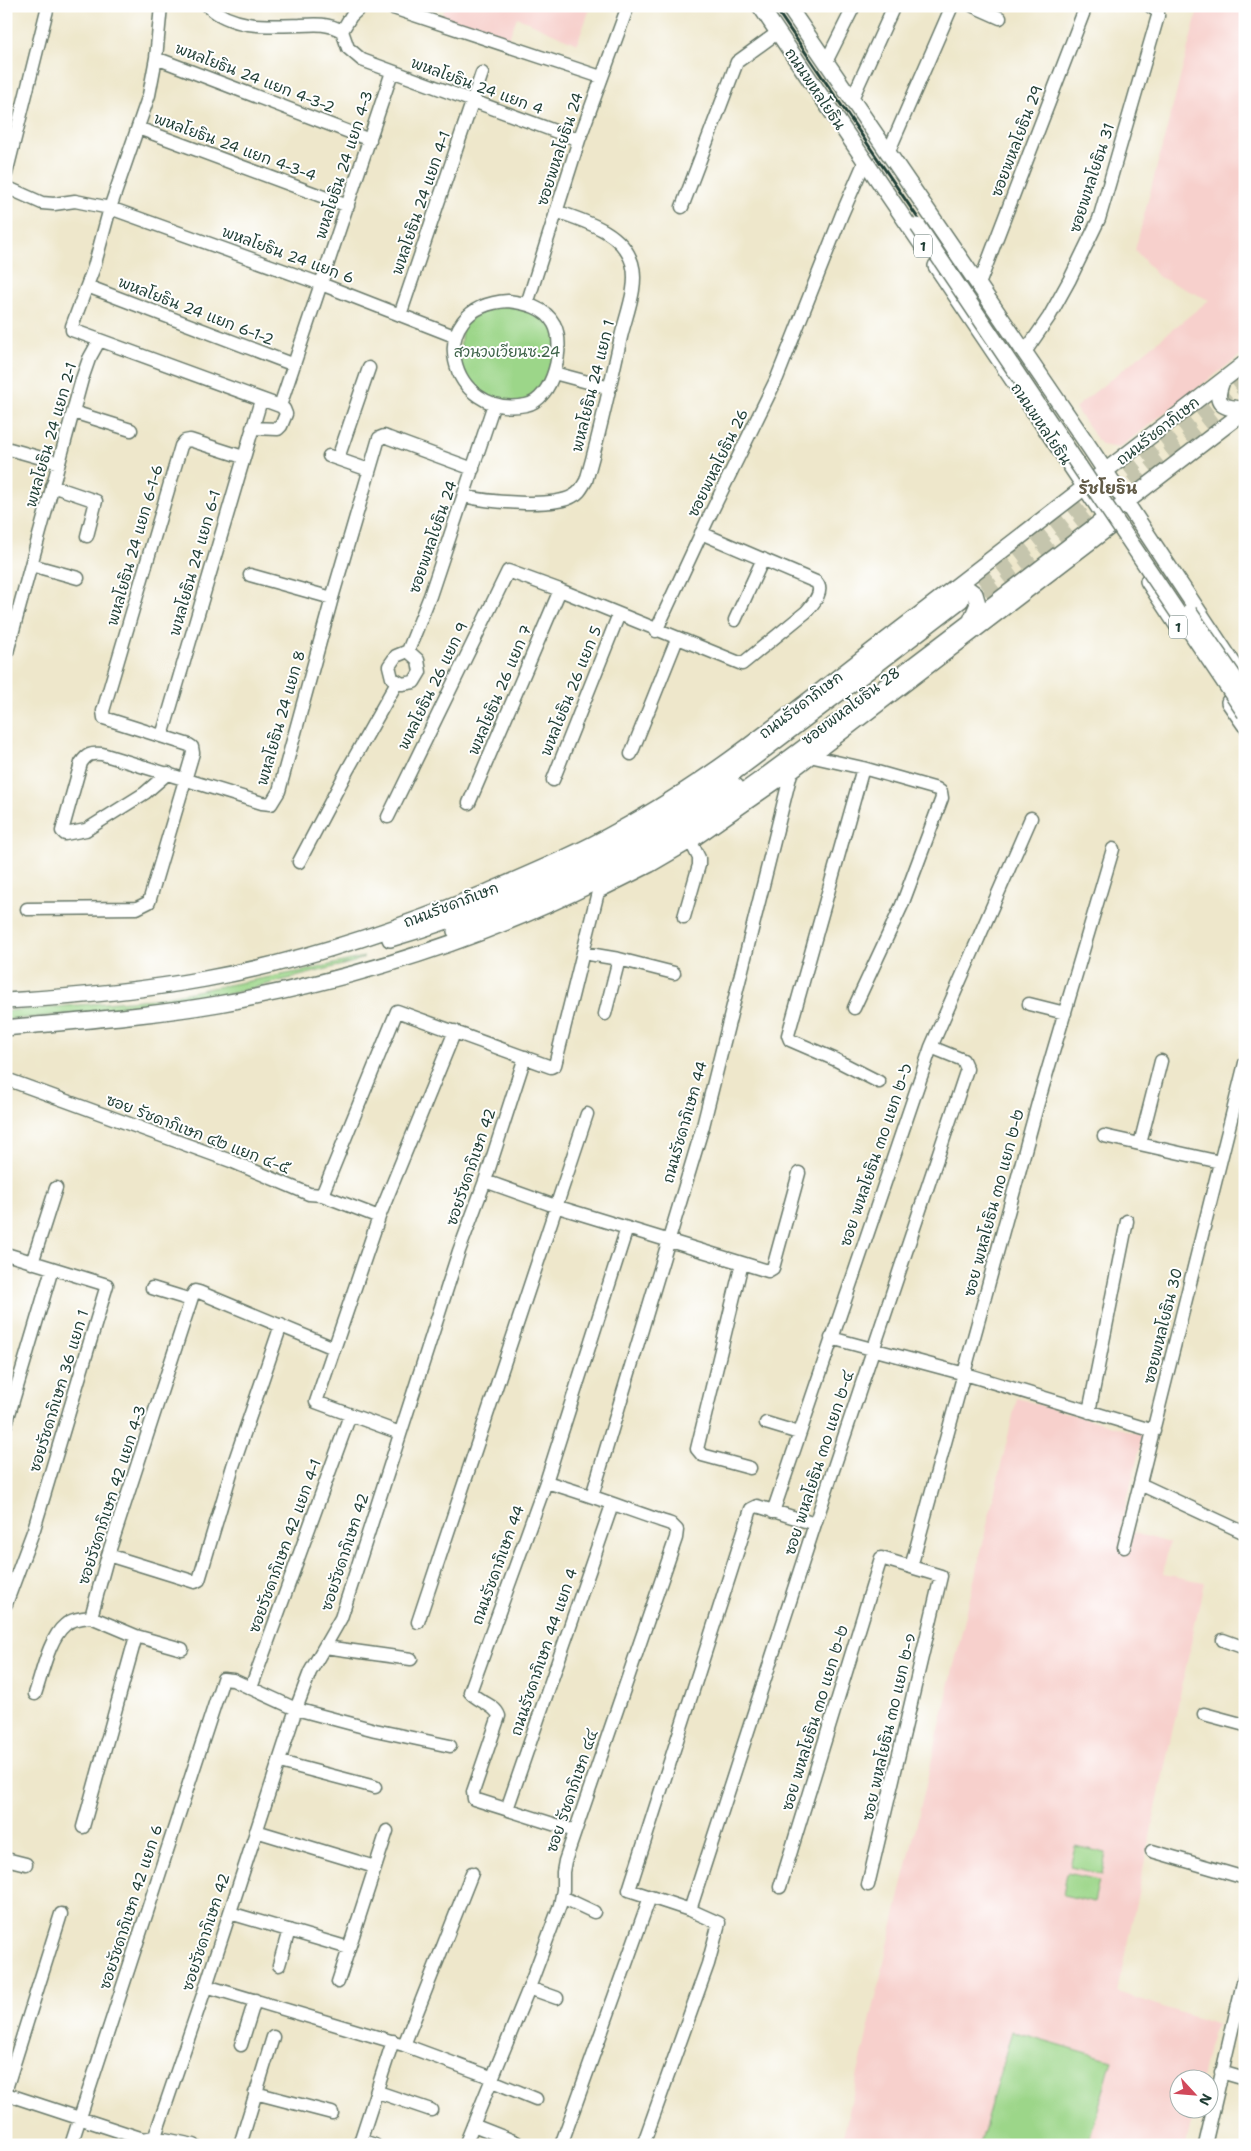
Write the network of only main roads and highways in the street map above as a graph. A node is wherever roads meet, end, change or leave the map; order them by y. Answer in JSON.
{"nodes":[{"id":1,"x":760,"y":6,"type":"edge"},
{"id":2,"x":788,"y":6,"type":"edge"},
{"id":3,"x":879,"y":140,"type":"junction"},
{"id":4,"x":869,"y":166,"type":"junction"},
{"id":5,"x":921,"y":224,"type":"junction"},
{"id":6,"x":1245,"y":363,"type":"edge"},
{"id":7,"x":1222,"y":381,"type":"junction"},
{"id":8,"x":1245,"y":410,"type":"edge"},
{"id":9,"x":1072,"y":423,"type":"junction"},
{"id":10,"x":1050,"y":437,"type":"junction"},
{"id":11,"x":1105,"y":472,"type":"junction"},
{"id":12,"x":1084,"y":488,"type":"junction"},
{"id":13,"x":1126,"y":502,"type":"junction"},
{"id":14,"x":1109,"y":523,"type":"junction"},
{"id":15,"x":1174,"y":576,"type":"junction"},
{"id":16,"x":1155,"y":592,"type":"junction"},
{"id":17,"x":962,"y":606,"type":"junction"},
{"id":18,"x":1245,"y":680,"type":"edge"},
{"id":19,"x":1245,"y":694,"type":"edge"},
{"id":20,"x":1245,"y":713,"type":"edge"},
{"id":21,"x":1245,"y":725,"type":"edge"},
{"id":22,"x":314,"y":984,"type":"junction"},
{"id":23,"x":6,"y":1001,"type":"edge"},
{"id":24,"x":6,"y":1028,"type":"edge"}],
"edges":[{"from":1,"to":4,"type":"main road","name":"ถนนพหลโยธิน","number":"1"},
{"from":2,"to":3,"type":"main road","name":"ถนนพหลโยธิน","number":"1"},
{"from":3,"to":5,"type":"main road","name":"ถนนพหลโยธิน"},
{"from":3,"to":9,"type":"main road","name":"ถนนพหลโยธิน","number":"1"},
{"from":4,"to":5,"type":"main road","name":"ถนนพหลโยธิน"},
{"from":4,"to":10,"type":"main road","name":"ถนนพหลโยธิน","number":"1"},
{"from":5,"to":19,"type":"main road","name":"ถนนพหลโยธิน","bridge":true},
{"from":5,"to":20,"type":"main road","name":"ถนนพหลโยธิน","bridge":true},
{"from":6,"to":7,"type":"main road","name":"ถนนรัชดาภิเษก"},
{"from":7,"to":8,"type":"main road"},
{"from":7,"to":11,"type":"main road","name":"ถนนรัชดาภิเษก"},
{"from":8,"to":13,"type":"main road","name":"ถนนรัชดาภิเษก"},
{"from":9,"to":10,"type":"main road"},
{"from":9,"to":11,"type":"main road","name":"ถนนพหลโยธิน","number":"1"},
{"from":10,"to":12,"type":"main road","name":"ถนนพหลโยธิน","number":"1"},
{"from":11,"to":12,"type":"main road","name":"ถนนรัชดาภิเษก"},
{"from":11,"to":13,"type":"main road","name":"ถนนพหลโยธิน","number":"1"},
{"from":12,"to":14,"type":"main road","name":"ถนนพหลโยธิน","number":"1"},
{"from":12,"to":17,"type":"main road","name":"ถนนรัชดาภิเษก"},
{"from":13,"to":14,"type":"main road","name":"ถนนรัชดาภิเษก"},
{"from":13,"to":15,"type":"main road","name":"ถนนพหลโยธิน","number":"1"},
{"from":14,"to":16,"type":"main road","name":"ถนนพหลโยธิน","number":"1"},
{"from":14,"to":17,"type":"main road","name":"ถนนรัชดาภิเษก"},
{"from":15,"to":16,"type":"main road"},
{"from":15,"to":18,"type":"main road","name":"ถนนพหลโยธิน","number":"1"},
{"from":16,"to":21,"type":"main road","name":"ถนนพหลโยธิน","number":"1"},
{"from":17,"to":22,"type":"main road","name":"ถนนรัชดาภิเษก"},
{"from":17,"to":22,"type":"main road","name":"ถนนรัชดาภิเษก"},
{"from":17,"to":23,"type":"main road","name":"ถนนรัชดาภิเษก"},
{"from":22,"to":24,"type":"main road","name":"ถนนรัชดาภิเษก"}]}
